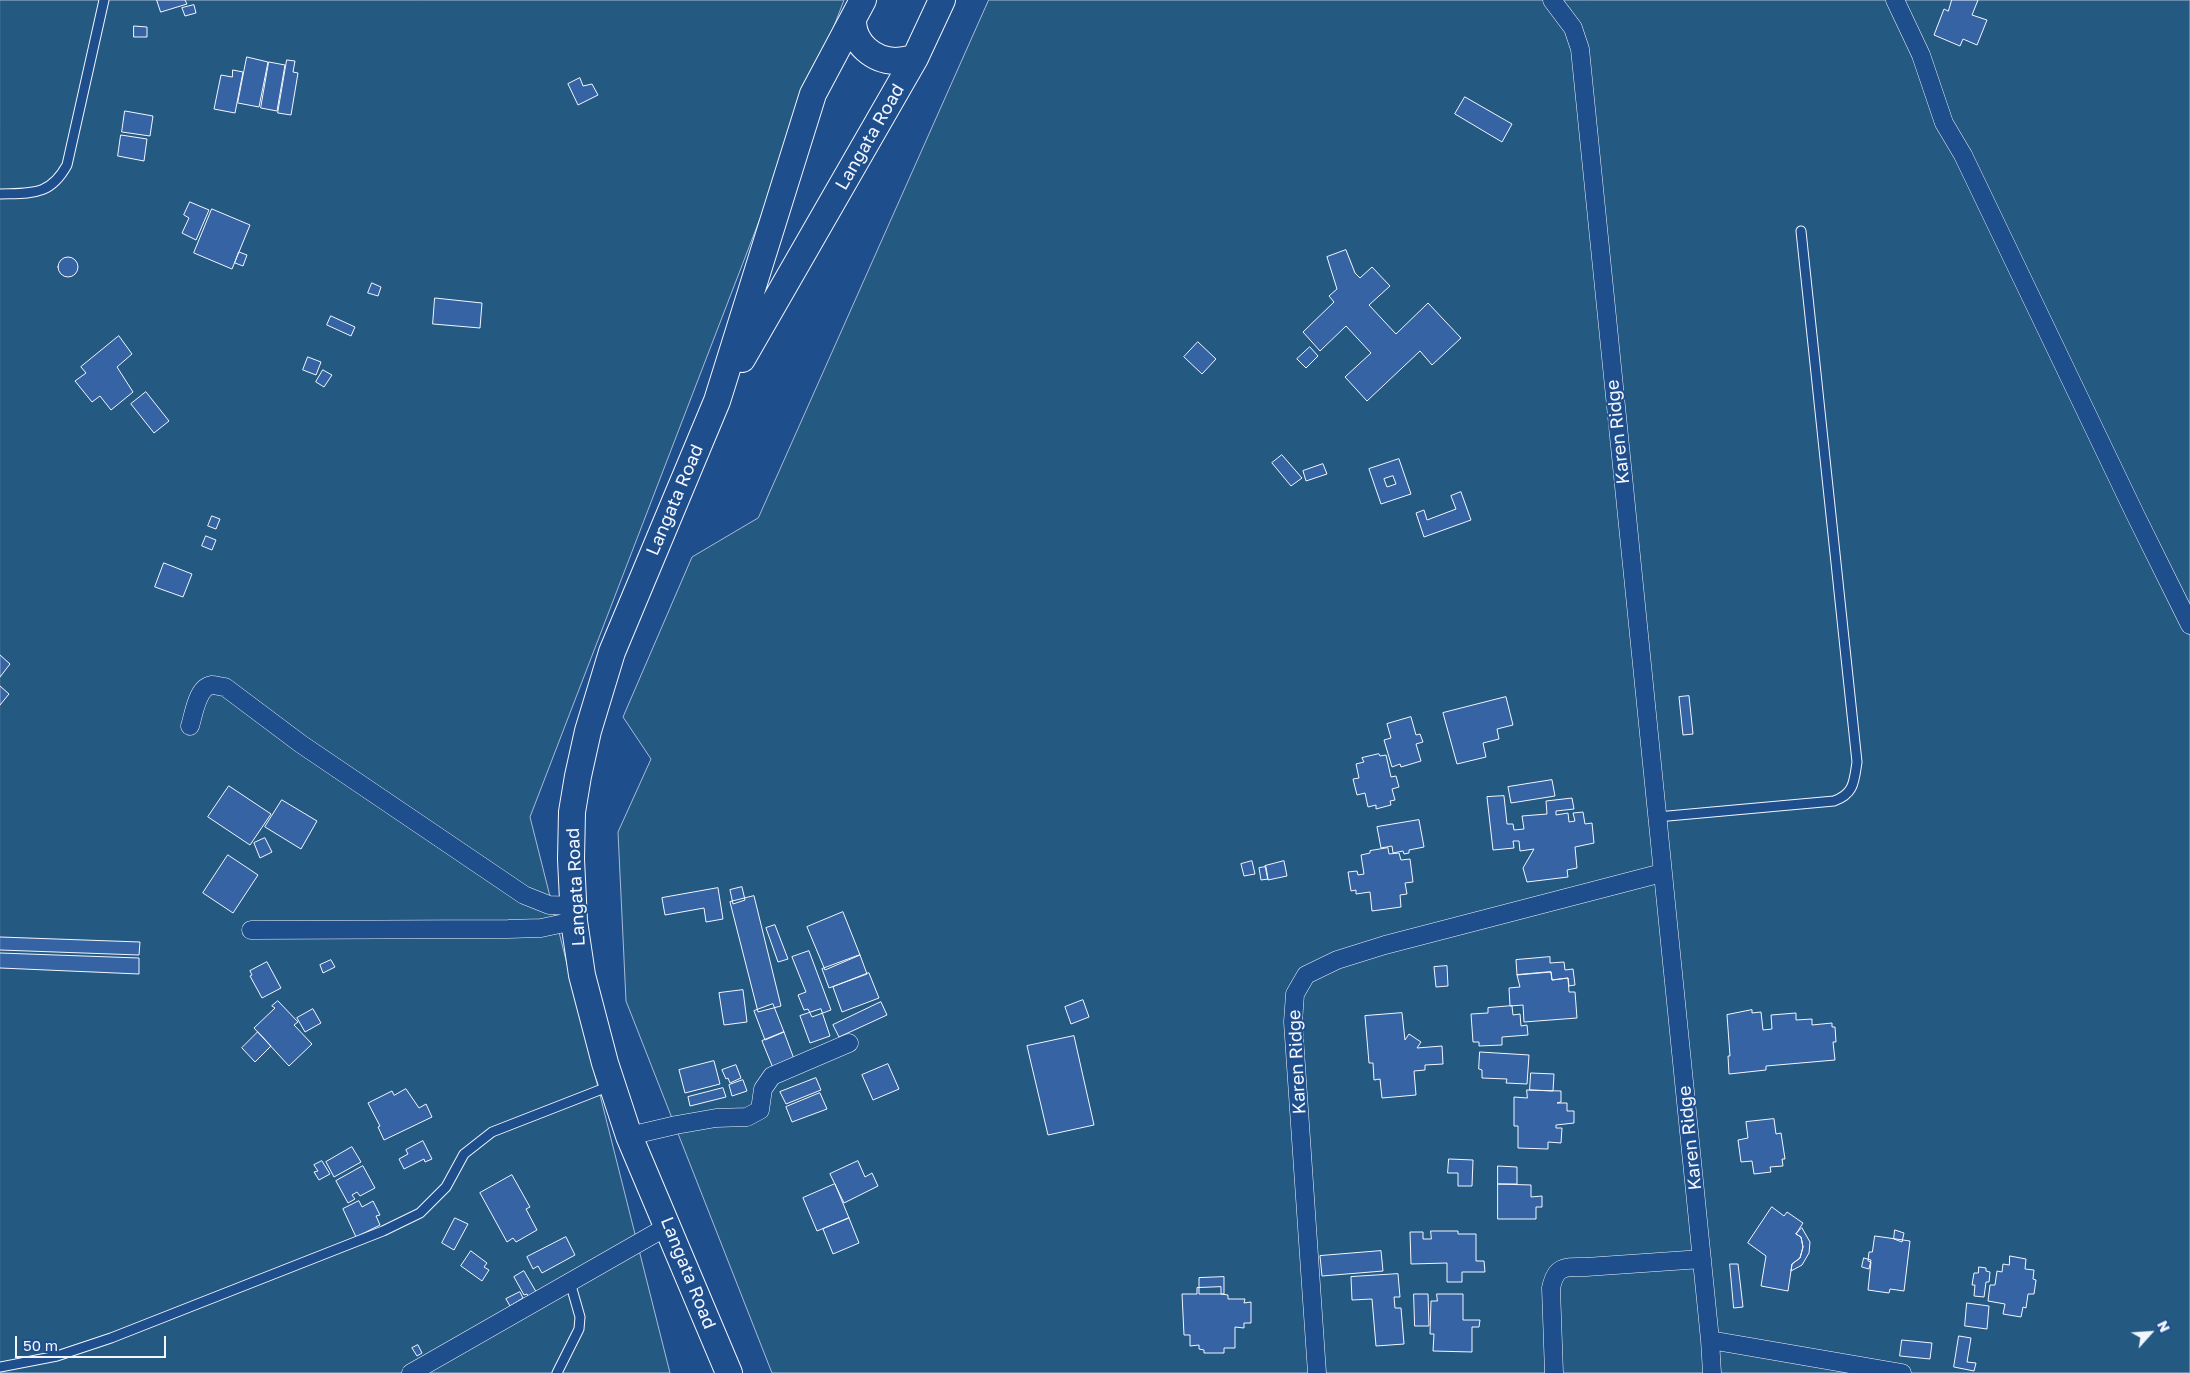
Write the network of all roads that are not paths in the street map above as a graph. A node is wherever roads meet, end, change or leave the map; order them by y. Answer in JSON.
{"nodes":[{"id":1,"x":104,"y":0,"type":"edge"},
{"id":2,"x":942,"y":0,"type":"edge"},
{"id":3,"x":1552,"y":0,"type":"edge"},
{"id":4,"x":1895,"y":0,"type":"edge"},
{"id":5,"x":858,"y":11,"type":"edge"},
{"id":6,"x":915,"y":58,"type":"junction"},
{"id":7,"x":0,"y":194,"type":"edge"},
{"id":8,"x":1801,"y":231,"type":"dead end"},
{"id":9,"x":717,"y":400,"type":"junction"},
{"id":10,"x":2190,"y":625,"type":"edge"},
{"id":11,"x":190,"y":726,"type":"dead end"},
{"id":12,"x":1657,"y":816,"type":"junction"},
{"id":13,"x":1662,"y":873,"type":"junction"},
{"id":14,"x":574,"y":914,"type":"junction"},
{"id":15,"x":251,"y":930,"type":"dead end"},
{"id":16,"x":849,"y":1043,"type":"dead end"},
{"id":17,"x":612,"y":1085,"type":"junction"},
{"id":18,"x":629,"y":1136,"type":"junction"},
{"id":19,"x":668,"y":1226,"type":"junction"},
{"id":20,"x":1702,"y":1259,"type":"junction"},
{"id":21,"x":570,"y":1282,"type":"junction"},
{"id":22,"x":1710,"y":1340,"type":"junction"},
{"id":23,"x":0,"y":1367,"type":"edge"},
{"id":24,"x":412,"y":1373,"type":"edge"},
{"id":25,"x":557,"y":1373,"type":"edge"},
{"id":26,"x":729,"y":1373,"type":"edge"},
{"id":27,"x":1317,"y":1373,"type":"edge"},
{"id":28,"x":1554,"y":1373,"type":"edge"},
{"id":29,"x":1712,"y":1373,"type":"edge"},
{"id":30,"x":1902,"y":1373,"type":"edge"}],
"edges":[{"from":1,"to":7,"type":"lane"},
{"from":2,"to":6,"type":"main road","name":"Langata Road"},
{"from":3,"to":12,"type":"street","name":"Karen Ridge"},
{"from":4,"to":10,"type":"street"},
{"from":5,"to":6,"type":"main road"},
{"from":5,"to":9,"type":"main road","name":"Langata Road"},
{"from":6,"to":9,"type":"main road","name":"Langata Road"},
{"from":8,"to":12,"type":"lane"},
{"from":9,"to":14,"type":"main road","name":"Langata Road"},
{"from":11,"to":14,"type":"street"},
{"from":12,"to":13,"type":"street","name":"Karen Ridge"},
{"from":13,"to":20,"type":"street","name":"Karen Ridge"},
{"from":13,"to":27,"type":"street","name":"Karen Ridge"},
{"from":14,"to":15,"type":"street"},
{"from":14,"to":17,"type":"main road","name":"Langata Road"},
{"from":16,"to":18,"type":"street"},
{"from":17,"to":18,"type":"main road","name":"Langata Road"},
{"from":17,"to":23,"type":"lane"},
{"from":18,"to":19,"type":"main road","name":"Langata Road"},
{"from":19,"to":21,"type":"street"},
{"from":19,"to":26,"type":"main road","name":"Langata Road"},
{"from":20,"to":22,"type":"street","name":"Karen Ridge"},
{"from":20,"to":28,"type":"street"},
{"from":21,"to":24,"type":"street"},
{"from":21,"to":25,"type":"lane"},
{"from":22,"to":29,"type":"street","name":"Karen Ridge"},
{"from":22,"to":30,"type":"street"}]}
